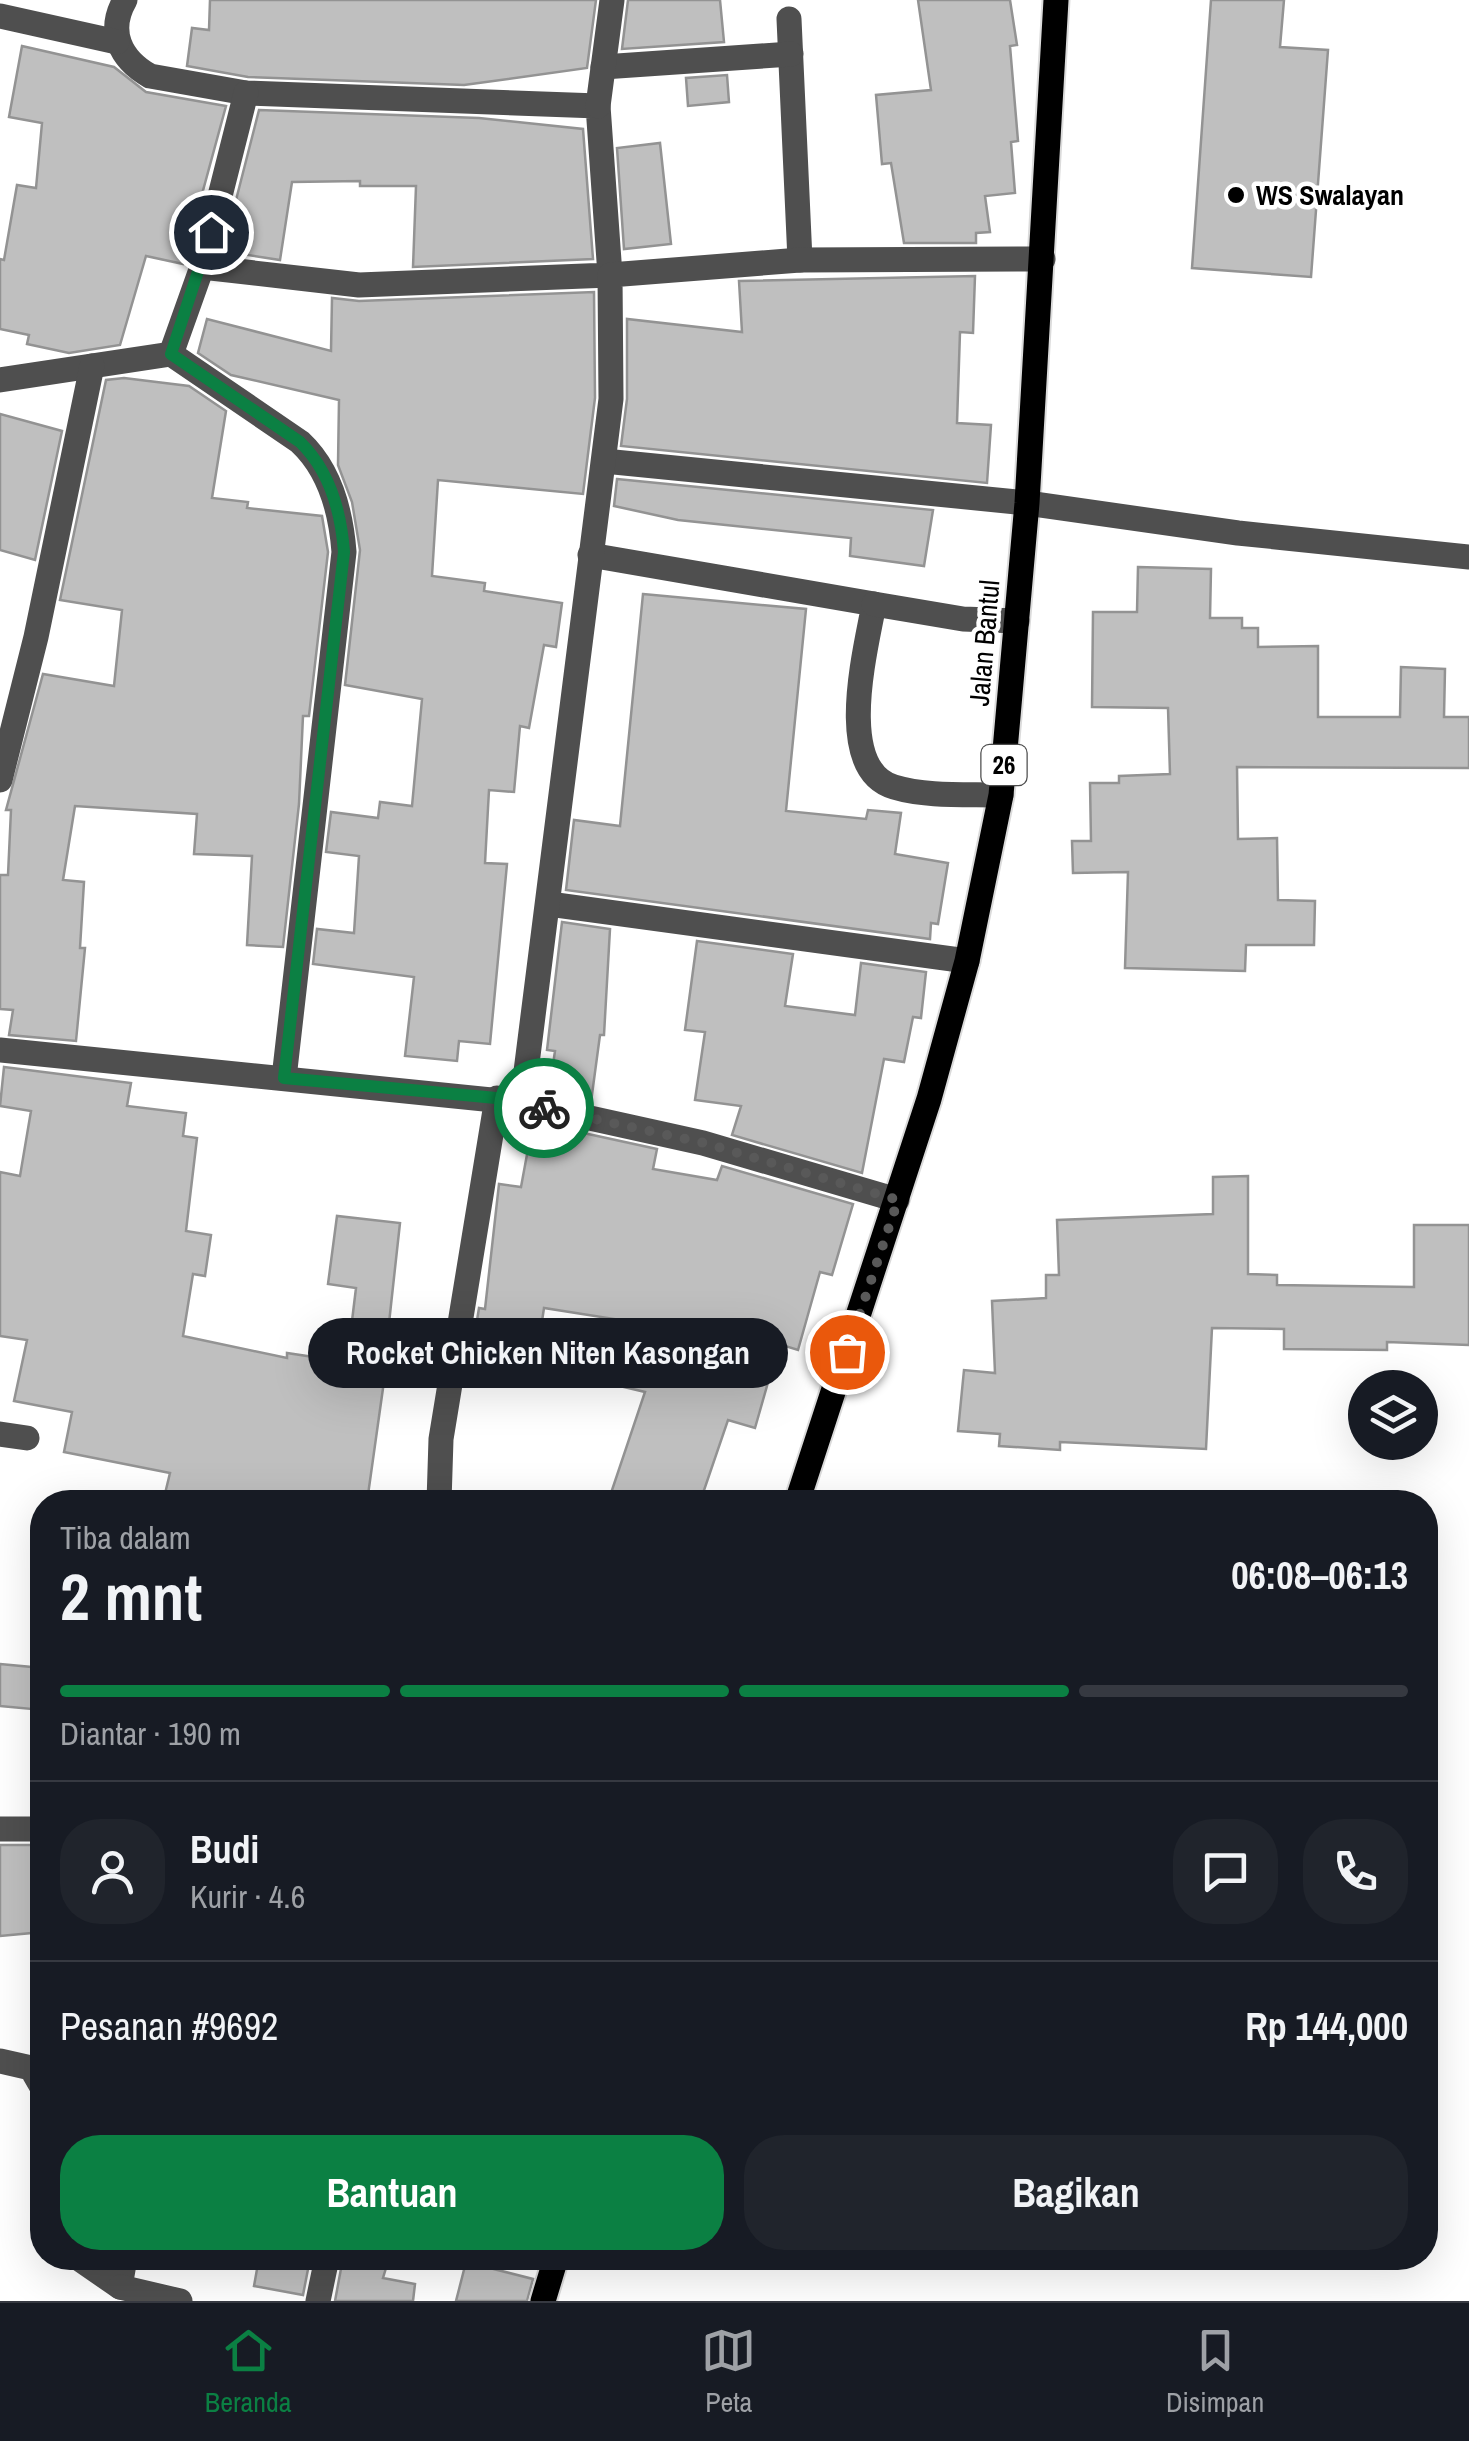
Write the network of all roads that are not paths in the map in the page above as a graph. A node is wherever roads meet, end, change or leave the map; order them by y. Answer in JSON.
{"nodes":[{"id":1,"x":124,"y":0,"type":"edge"},
{"id":2,"x":612,"y":0,"type":"edge"},
{"id":3,"x":1056,"y":0,"type":"edge"},
{"id":4,"x":17,"y":12,"type":"edge"},
{"id":5,"x":790,"y":19,"type":"dead end"},
{"id":6,"x":117,"y":42,"type":"junction"},
{"id":7,"x":791,"y":54,"type":"junction"},
{"id":8,"x":603,"y":67,"type":"junction"},
{"id":9,"x":246,"y":93,"type":"junction"},
{"id":10,"x":598,"y":106,"type":"junction"},
{"id":11,"x":1042,"y":259,"type":"junction"},
{"id":12,"x":800,"y":260,"type":"junction"},
{"id":13,"x":202,"y":267,"type":"junction"},
{"id":14,"x":610,"y":275,"type":"junction"},
{"id":15,"x":171,"y":354,"type":"junction"},
{"id":16,"x":92,"y":366,"type":"junction"},
{"id":17,"x":0,"y":380,"type":"edge"},
{"id":18,"x":604,"y":461,"type":"junction"},
{"id":19,"x":1027,"y":503,"type":"junction"},
{"id":20,"x":590,"y":555,"type":"junction"},
{"id":21,"x":1469,"y":557,"type":"edge"},
{"id":22,"x":874,"y":604,"type":"junction"},
{"id":23,"x":1016,"y":621,"type":"junction"},
{"id":24,"x":0,"y":673,"type":"edge"},
{"id":25,"x":27,"y":679,"type":"junction"},
{"id":26,"x":0,"y":780,"type":"edge"},
{"id":27,"x":1002,"y":795,"type":"junction"},
{"id":28,"x":549,"y":904,"type":"junction"},
{"id":29,"x":967,"y":961,"type":"junction"},
{"id":30,"x":0,"y":1050,"type":"edge"},
{"id":31,"x":284,"y":1078,"type":"junction"},
{"id":32,"x":509,"y":1100,"type":"junction"},
{"id":33,"x":898,"y":1200,"type":"junction"},
{"id":34,"x":0,"y":1434,"type":"edge"},
{"id":35,"x":27,"y":1438,"type":"dead end"},
{"id":36,"x":439,"y":1490,"type":"edge"},
{"id":37,"x":801,"y":1490,"type":"edge"},
{"id":38,"x":0,"y":1829,"type":"edge"},
{"id":39,"x":30,"y":1829,"type":"edge"},
{"id":40,"x":0,"y":2061,"type":"edge"},
{"id":41,"x":30,"y":2068,"type":"edge"},
{"id":42,"x":95,"y":2270,"type":"edge"},
{"id":43,"x":123,"y":2270,"type":"edge"},
{"id":44,"x":324,"y":2270,"type":"edge"},
{"id":45,"x":552,"y":2270,"type":"edge"},
{"id":46,"x":120,"y":2287,"type":"junction"},
{"id":47,"x":180,"y":2301,"type":"edge"},
{"id":48,"x":318,"y":2301,"type":"edge"},
{"id":49,"x":543,"y":2301,"type":"edge"}],
"edges":[{"from":1,"to":6,"type":"street"},
{"from":2,"to":8,"type":"street"},
{"from":3,"to":11,"type":"main road","name":"Jalan Bantul","number":"26"},
{"from":4,"to":6,"type":"street"},
{"from":5,"to":7,"type":"street"},
{"from":6,"to":9,"type":"street"},
{"from":7,"to":8,"type":"street"},
{"from":7,"to":12,"type":"street"},
{"from":8,"to":10,"type":"street"},
{"from":9,"to":10,"type":"street"},
{"from":9,"to":13,"type":"street"},
{"from":10,"to":14,"type":"street"},
{"from":11,"to":12,"type":"street"},
{"from":11,"to":19,"type":"main road","name":"Jalan Bantul","number":"26"},
{"from":12,"to":14,"type":"street"},
{"from":13,"to":14,"type":"street"},
{"from":13,"to":15,"type":"street"},
{"from":14,"to":18,"type":"street"},
{"from":15,"to":16,"type":"street"},
{"from":15,"to":31,"type":"street"},
{"from":16,"to":17,"type":"street"},
{"from":16,"to":25,"type":"street"},
{"from":18,"to":19,"type":"street"},
{"from":18,"to":20,"type":"street"},
{"from":19,"to":21,"type":"street"},
{"from":19,"to":23,"type":"main road","name":"Jalan Bantul","number":"26"},
{"from":20,"to":22,"type":"street"},
{"from":20,"to":28,"type":"street"},
{"from":22,"to":23,"type":"street"},
{"from":22,"to":27,"type":"street"},
{"from":23,"to":27,"type":"main road","name":"Jalan Bantul","number":"26"},
{"from":24,"to":25,"type":"street"},
{"from":25,"to":26,"type":"street"},
{"from":27,"to":29,"type":"main road","name":"Jalan Bantul","number":"26"},
{"from":28,"to":29,"type":"street"},
{"from":28,"to":32,"type":"street"},
{"from":29,"to":33,"type":"main road","name":"Jalan Bantul","number":"26"},
{"from":30,"to":31,"type":"street"},
{"from":31,"to":32,"type":"street"},
{"from":32,"to":33,"type":"street"},
{"from":32,"to":36,"type":"street"},
{"from":33,"to":37,"type":"main road","name":"Jalan Bantul","number":"26"},
{"from":34,"to":35,"type":"street"},
{"from":38,"to":39,"type":"street"},
{"from":40,"to":41,"type":"street"},
{"from":42,"to":46,"type":"street"},
{"from":43,"to":46,"type":"street"},
{"from":44,"to":48,"type":"street"},
{"from":45,"to":49,"type":"main road"},
{"from":46,"to":47,"type":"street"}]}
